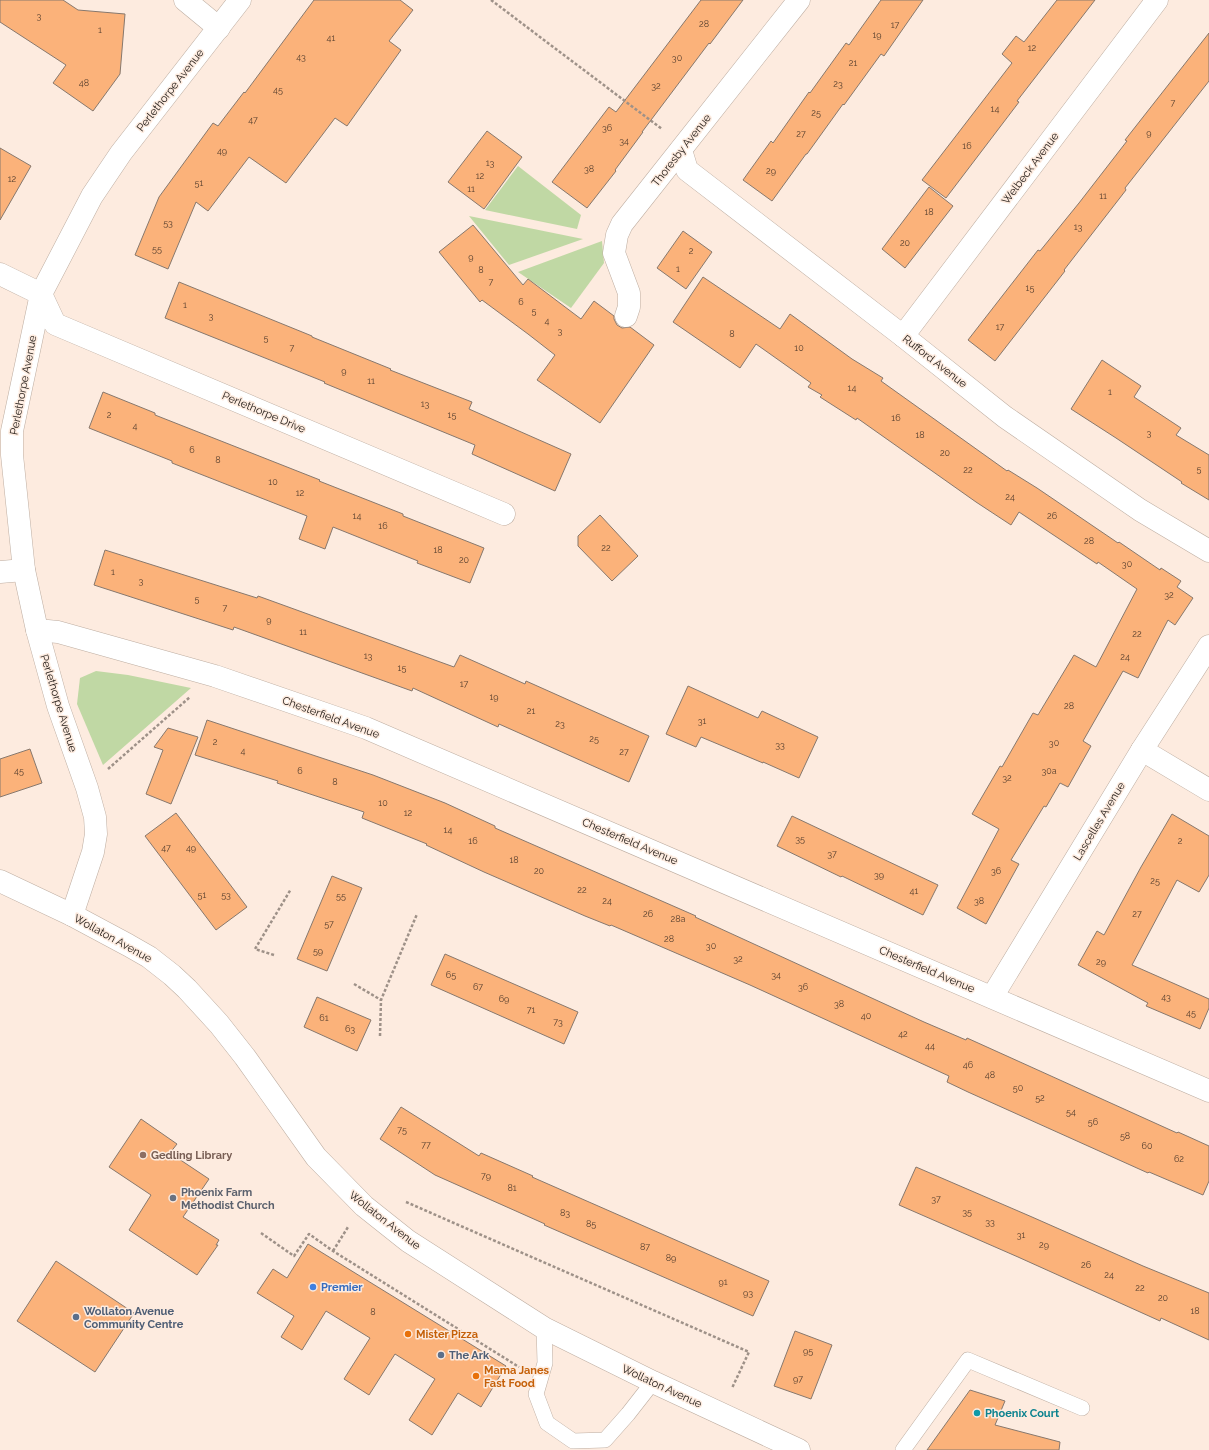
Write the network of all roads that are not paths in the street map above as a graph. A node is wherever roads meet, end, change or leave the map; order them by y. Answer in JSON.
{"nodes":[{"id":1,"x":185,"y":0,"type":"edge"},
{"id":2,"x":240,"y":0,"type":"edge"},
{"id":3,"x":799,"y":0,"type":"edge"},
{"id":4,"x":1157,"y":0,"type":"edge"},
{"id":5,"x":219,"y":28,"type":"junction"},
{"id":6,"x":681,"y":150,"type":"junction"},
{"id":7,"x":0,"y":274,"type":"edge"},
{"id":8,"x":41,"y":294,"type":"junction"},
{"id":9,"x":626,"y":316,"type":"dead end"},
{"id":10,"x":903,"y":336,"type":"junction"},
{"id":11,"x":504,"y":514,"type":"dead end"},
{"id":12,"x":1209,"y":551,"type":"edge"},
{"id":13,"x":24,"y":570,"type":"junction"},
{"id":14,"x":0,"y":572,"type":"edge"},
{"id":15,"x":37,"y":630,"type":"junction"},
{"id":16,"x":1209,"y":646,"type":"edge"},
{"id":17,"x":1142,"y":750,"type":"junction"},
{"id":18,"x":1209,"y":790,"type":"edge"},
{"id":19,"x":0,"y":881,"type":"edge"},
{"id":20,"x":72,"y":915,"type":"junction"},
{"id":21,"x":992,"y":997,"type":"junction"},
{"id":22,"x":1209,"y":1091,"type":"edge"},
{"id":23,"x":544,"y":1328,"type":"junction"},
{"id":24,"x":653,"y":1382,"type":"junction"},
{"id":25,"x":1082,"y":1408,"type":"dead end"},
{"id":26,"x":799,"y":1450,"type":"edge"},
{"id":27,"x":904,"y":1450,"type":"edge"}],
"edges":[{"from":1,"to":5,"type":"street"},
{"from":2,"to":5,"type":"street","name":"Perlethorpe Avenue"},
{"from":3,"to":6,"type":"street","name":"Thoresby Avenue"},
{"from":4,"to":10,"type":"street","name":"Welbeck Avenue"},
{"from":5,"to":8,"type":"street","name":"Perlethorpe Avenue"},
{"from":6,"to":9,"type":"street","name":"Thoresby Avenue"},
{"from":6,"to":10,"type":"street","name":"Rufford Avenue"},
{"from":7,"to":8,"type":"street"},
{"from":8,"to":11,"type":"street","name":"Perlethorpe Drive"},
{"from":8,"to":13,"type":"street","name":"Perlethorpe Avenue"},
{"from":10,"to":12,"type":"street","name":"Rufford Avenue"},
{"from":13,"to":14,"type":"street"},
{"from":13,"to":15,"type":"street","name":"Perlethorpe Avenue"},
{"from":15,"to":20,"type":"street","name":"Perlethorpe Avenue"},
{"from":15,"to":21,"type":"street","name":"Chesterfield Avenue"},
{"from":16,"to":17,"type":"street","name":"Lascelles Avenue"},
{"from":17,"to":18,"type":"street"},
{"from":17,"to":21,"type":"street","name":"Lascelles Avenue"},
{"from":19,"to":20,"type":"street","name":"Wollaton Avenue"},
{"from":20,"to":23,"type":"street","name":"Wollaton Avenue"},
{"from":21,"to":22,"type":"street","name":"Chesterfield Avenue"},
{"from":23,"to":24,"type":"street","name":"Wollaton Avenue"},
{"from":23,"to":24,"type":"lane"},
{"from":24,"to":26,"type":"street","name":"Wollaton Avenue"},
{"from":25,"to":27,"type":"lane"}]}
